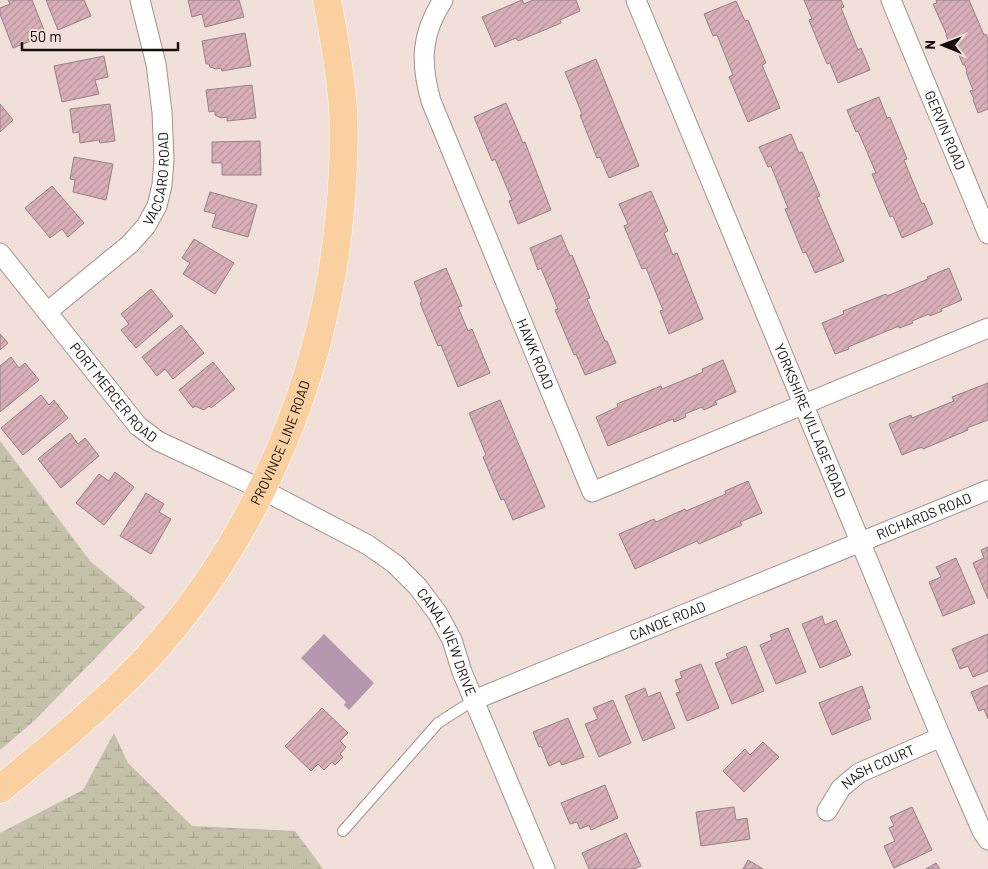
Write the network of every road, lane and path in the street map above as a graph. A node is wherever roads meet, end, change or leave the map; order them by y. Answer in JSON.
{"nodes":[{"id":1,"x":140,"y":0,"type":"edge"},
{"id":2,"x":327,"y":0,"type":"edge"},
{"id":3,"x":443,"y":0,"type":"edge"},
{"id":4,"x":636,"y":0,"type":"edge"},
{"id":5,"x":891,"y":0,"type":"edge"},
{"id":6,"x":988,"y":234,"type":"edge"},
{"id":7,"x":0,"y":253,"type":"edge"},
{"id":8,"x":47,"y":312,"type":"junction"},
{"id":9,"x":988,"y":328,"type":"edge"},
{"id":10,"x":804,"y":404,"type":"junction"},
{"id":11,"x":261,"y":489,"type":"junction"},
{"id":12,"x":988,"y":490,"type":"edge"},
{"id":13,"x":861,"y":542,"type":"junction"},
{"id":14,"x":474,"y":700,"type":"junction"},
{"id":15,"x":941,"y":738,"type":"junction"},
{"id":16,"x":0,"y":789,"type":"edge"},
{"id":17,"x":827,"y":811,"type":"dead end"},
{"id":18,"x":343,"y":830,"type":"dead end"},
{"id":19,"x":988,"y":840,"type":"edge"},
{"id":20,"x":545,"y":869,"type":"edge"}],
"edges":[{"from":1,"to":8,"type":"street","name":"VACCARO ROAD"},
{"from":2,"to":11,"type":"main road","name":"PROVINCE LINE ROAD"},
{"from":3,"to":10,"type":"street","name":"HAWK ROAD"},
{"from":4,"to":10,"type":"street","name":"YORKSHIRE VILLAGE ROAD"},
{"from":5,"to":6,"type":"street","name":"GERVIN ROAD"},
{"from":7,"to":8,"type":"street","name":"PORT MERCER ROAD"},
{"from":8,"to":11,"type":"street","name":"PORT MERCER ROAD"},
{"from":9,"to":10,"type":"street"},
{"from":10,"to":13,"type":"street","name":"YORKSHIRE VILLAGE ROAD"},
{"from":11,"to":14,"type":"street","name":"CANAL VIEW DRIVE"},
{"from":11,"to":16,"type":"main road","name":"PROVINCE LINE ROAD"},
{"from":12,"to":13,"type":"street","name":"RICHARDS ROAD"},
{"from":13,"to":14,"type":"street","name":"CANOE ROAD"},
{"from":13,"to":15,"type":"street","name":"YORKSHIRE VILLAGE ROAD"},
{"from":14,"to":18,"type":"lane"},
{"from":14,"to":20,"type":"street","name":"CANAL VIEW DRIVE"},
{"from":15,"to":17,"type":"street","name":"NASH COURT"},
{"from":15,"to":19,"type":"street","name":"YORKSHIRE VILLAGE ROAD"}]}
